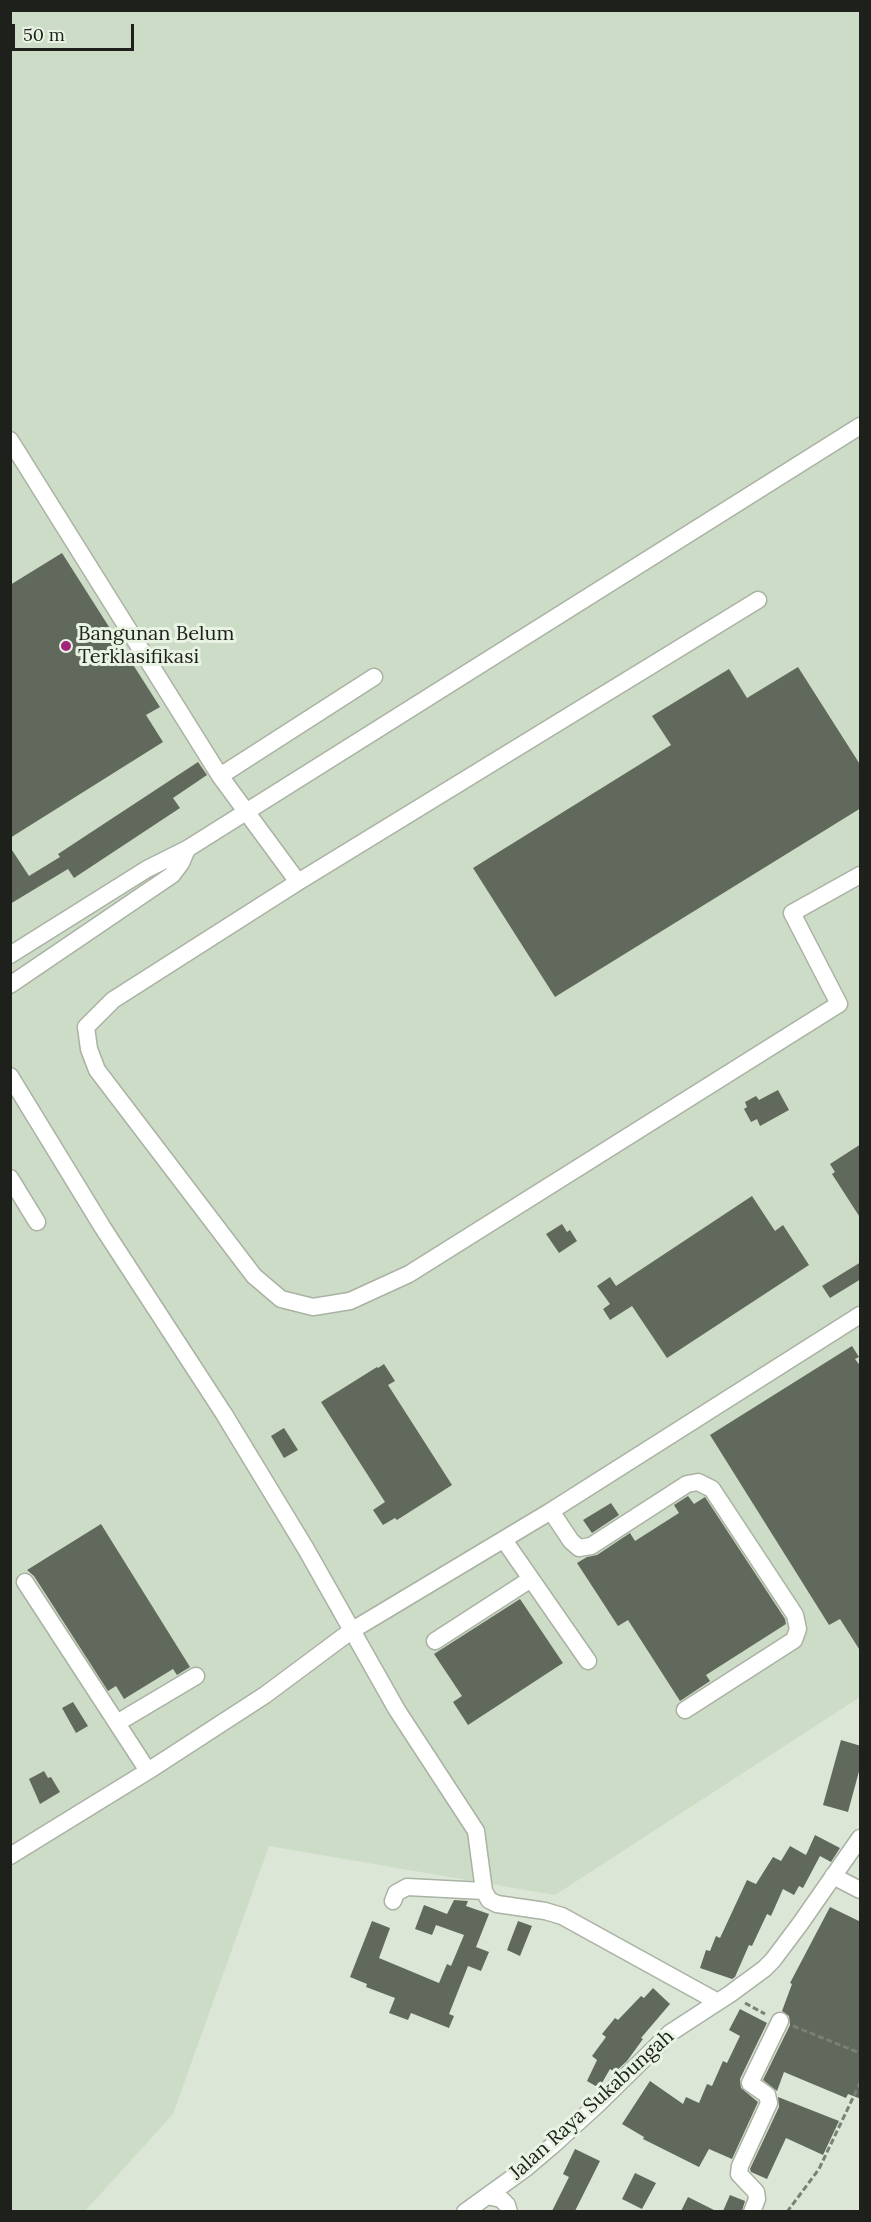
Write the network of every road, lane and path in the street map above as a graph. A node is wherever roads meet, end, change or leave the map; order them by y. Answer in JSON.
{"nodes":[{"id":1,"x":861,"y":426,"type":"edge"},
{"id":2,"x":10,"y":440,"type":"edge"},
{"id":3,"x":758,"y":600,"type":"dead end"},
{"id":4,"x":374,"y":677,"type":"dead end"},
{"id":5,"x":220,"y":776,"type":"junction"},
{"id":6,"x":246,"y":811,"type":"junction"},
{"id":7,"x":187,"y":849,"type":"junction"},
{"id":8,"x":861,"y":874,"type":"edge"},
{"id":9,"x":298,"y":882,"type":"junction"},
{"id":10,"x":10,"y":955,"type":"edge"},
{"id":11,"x":10,"y":984,"type":"edge"},
{"id":12,"x":10,"y":1076,"type":"edge"},
{"id":13,"x":10,"y":1178,"type":"edge"},
{"id":14,"x":37,"y":1222,"type":"dead end"},
{"id":15,"x":861,"y":1316,"type":"edge"},
{"id":16,"x":551,"y":1511,"type":"junction"},
{"id":17,"x":504,"y":1540,"type":"junction"},
{"id":18,"x":531,"y":1579,"type":"junction"},
{"id":19,"x":25,"y":1582,"type":"dead end"},
{"id":20,"x":351,"y":1631,"type":"junction"},
{"id":21,"x":435,"y":1641,"type":"dead end"},
{"id":22,"x":588,"y":1661,"type":"dead end"},
{"id":23,"x":196,"y":1676,"type":"dead end"},
{"id":24,"x":686,"y":1710,"type":"dead end"},
{"id":25,"x":117,"y":1723,"type":"junction"},
{"id":26,"x":148,"y":1771,"type":"junction"},
{"id":27,"x":861,"y":1838,"type":"edge"},
{"id":28,"x":10,"y":1856,"type":"edge"},
{"id":29,"x":833,"y":1876,"type":"junction"},
{"id":30,"x":861,"y":1890,"type":"edge"},
{"id":31,"x":484,"y":1891,"type":"junction"},
{"id":32,"x":393,"y":1901,"type":"dead end"},
{"id":33,"x":718,"y":2002,"type":"junction"},
{"id":34,"x":780,"y":2021,"type":"dead end"},
{"id":35,"x":861,"y":2084,"type":"edge"},
{"id":36,"x":487,"y":2196,"type":"junction"},
{"id":37,"x":465,"y":2211,"type":"edge"},
{"id":38,"x":509,"y":2211,"type":"edge"},
{"id":39,"x":752,"y":2211,"type":"edge"},
{"id":40,"x":787,"y":2211,"type":"edge"}],
"edges":[{"from":1,"to":6,"type":"street"},
{"from":2,"to":5,"type":"street"},
{"from":3,"to":9,"type":"street"},
{"from":4,"to":5,"type":"street"},
{"from":5,"to":6,"type":"street"},
{"from":6,"to":7,"type":"street"},
{"from":6,"to":9,"type":"street"},
{"from":7,"to":10,"type":"street"},
{"from":7,"to":11,"type":"street"},
{"from":8,"to":9,"type":"street"},
{"from":12,"to":20,"type":"street"},
{"from":13,"to":14,"type":"street"},
{"from":15,"to":16,"type":"street"},
{"from":16,"to":17,"type":"street"},
{"from":16,"to":24,"type":"street"},
{"from":17,"to":18,"type":"street"},
{"from":17,"to":20,"type":"street"},
{"from":18,"to":21,"type":"street"},
{"from":18,"to":22,"type":"street"},
{"from":19,"to":25,"type":"street"},
{"from":20,"to":26,"type":"street"},
{"from":20,"to":31,"type":"street"},
{"from":23,"to":25,"type":"street"},
{"from":25,"to":26,"type":"street"},
{"from":26,"to":28,"type":"street"},
{"from":27,"to":29,"type":"street","name":"Jalan Raya Sukabungah"},
{"from":29,"to":30,"type":"street"},
{"from":29,"to":33,"type":"street","name":"Jalan Raya Sukabungah"},
{"from":31,"to":32,"type":"street"},
{"from":31,"to":33,"type":"street"},
{"from":33,"to":36,"type":"street","name":"Jalan Raya Sukabungah"},
{"from":34,"to":39,"type":"street"},
{"from":35,"to":40,"type":"path"},
{"from":36,"to":37,"type":"street","name":"Jalan Raya Sukabungah"},
{"from":36,"to":38,"type":"street"}]}
